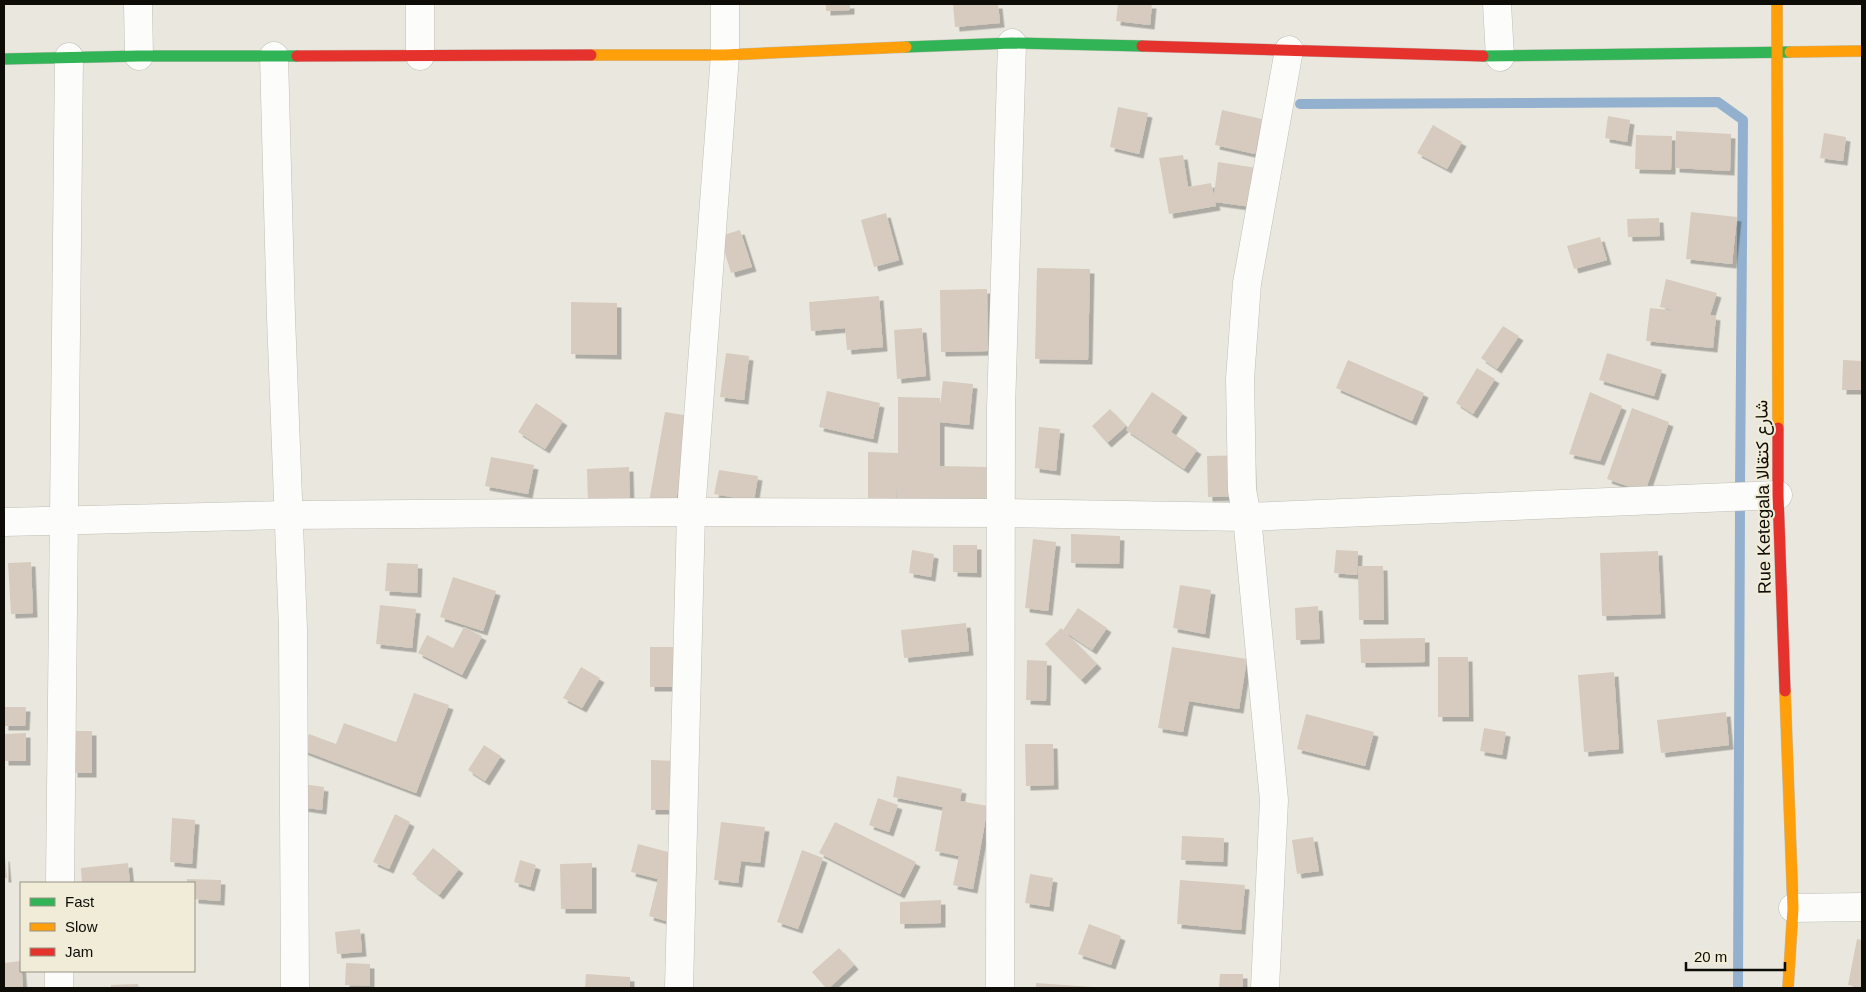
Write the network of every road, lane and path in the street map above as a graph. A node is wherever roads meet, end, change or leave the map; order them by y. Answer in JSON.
{"nodes":[{"id":1,"x":138,"y":4,"type":"edge"},
{"id":2,"x":420,"y":4,"type":"edge"},
{"id":3,"x":725,"y":4,"type":"edge"},
{"id":4,"x":1498,"y":4,"type":"edge"},
{"id":5,"x":1777,"y":4,"type":"edge"},
{"id":6,"x":1012,"y":43,"type":"junction"},
{"id":7,"x":1289,"y":50,"type":"junction"},
{"id":8,"x":1776,"y":51,"type":"junction"},
{"id":9,"x":1862,"y":51,"type":"edge"},
{"id":10,"x":725,"y":55,"type":"junction"},
{"id":11,"x":139,"y":56,"type":"junction"},
{"id":12,"x":274,"y":56,"type":"junction"},
{"id":13,"x":420,"y":56,"type":"junction"},
{"id":14,"x":69,"y":57,"type":"junction"},
{"id":15,"x":1500,"y":57,"type":"junction"},
{"id":16,"x":4,"y":59,"type":"edge"},
{"id":17,"x":1778,"y":495,"type":"junction"},
{"id":18,"x":691,"y":512,"type":"junction"},
{"id":19,"x":1001,"y":512,"type":"junction"},
{"id":20,"x":289,"y":515,"type":"junction"},
{"id":21,"x":1247,"y":517,"type":"junction"},
{"id":22,"x":4,"y":522,"type":"edge"},
{"id":23,"x":64,"y":522,"type":"junction"},
{"id":24,"x":60,"y":882,"type":"edge"},
{"id":25,"x":1862,"y":907,"type":"edge"},
{"id":26,"x":1793,"y":908,"type":"junction"},
{"id":27,"x":59,"y":972,"type":"edge"},
{"id":28,"x":59,"y":988,"type":"edge"},
{"id":29,"x":295,"y":988,"type":"edge"},
{"id":30,"x":679,"y":988,"type":"edge"},
{"id":31,"x":1000,"y":988,"type":"edge"},
{"id":32,"x":1265,"y":988,"type":"edge"},
{"id":33,"x":1788,"y":988,"type":"edge"}],
"edges":[{"from":1,"to":11,"type":"street"},
{"from":2,"to":13,"type":"street"},
{"from":3,"to":10,"type":"street"},
{"from":4,"to":15,"type":"street"},
{"from":5,"to":8,"type":"street","name":"Rue Ketegala شارع كتقالا"},
{"from":6,"to":7,"type":"street"},
{"from":6,"to":10,"type":"street"},
{"from":6,"to":19,"type":"street"},
{"from":7,"to":15,"type":"street"},
{"from":7,"to":21,"type":"street"},
{"from":8,"to":9,"type":"street"},
{"from":8,"to":15,"type":"street"},
{"from":8,"to":17,"type":"street","name":"Rue Ketegala شارع كتقالا"},
{"from":10,"to":13,"type":"street"},
{"from":10,"to":18,"type":"street"},
{"from":11,"to":12,"type":"street"},
{"from":11,"to":14,"type":"street"},
{"from":12,"to":13,"type":"street"},
{"from":12,"to":20,"type":"street"},
{"from":14,"to":16,"type":"street"},
{"from":14,"to":23,"type":"street"},
{"from":17,"to":21,"type":"street"},
{"from":17,"to":26,"type":"street","name":"Rue Ketegala شارع كتقالا"},
{"from":18,"to":19,"type":"street"},
{"from":18,"to":20,"type":"street"},
{"from":18,"to":30,"type":"street"},
{"from":19,"to":21,"type":"street"},
{"from":19,"to":31,"type":"street"},
{"from":20,"to":23,"type":"street"},
{"from":20,"to":29,"type":"street"},
{"from":21,"to":32,"type":"street"},
{"from":22,"to":23,"type":"street"},
{"from":23,"to":24,"type":"street"},
{"from":25,"to":26,"type":"street"},
{"from":26,"to":33,"type":"street","name":"Rue Ketegala شارع كتقالا"},
{"from":27,"to":28,"type":"street"}]}
